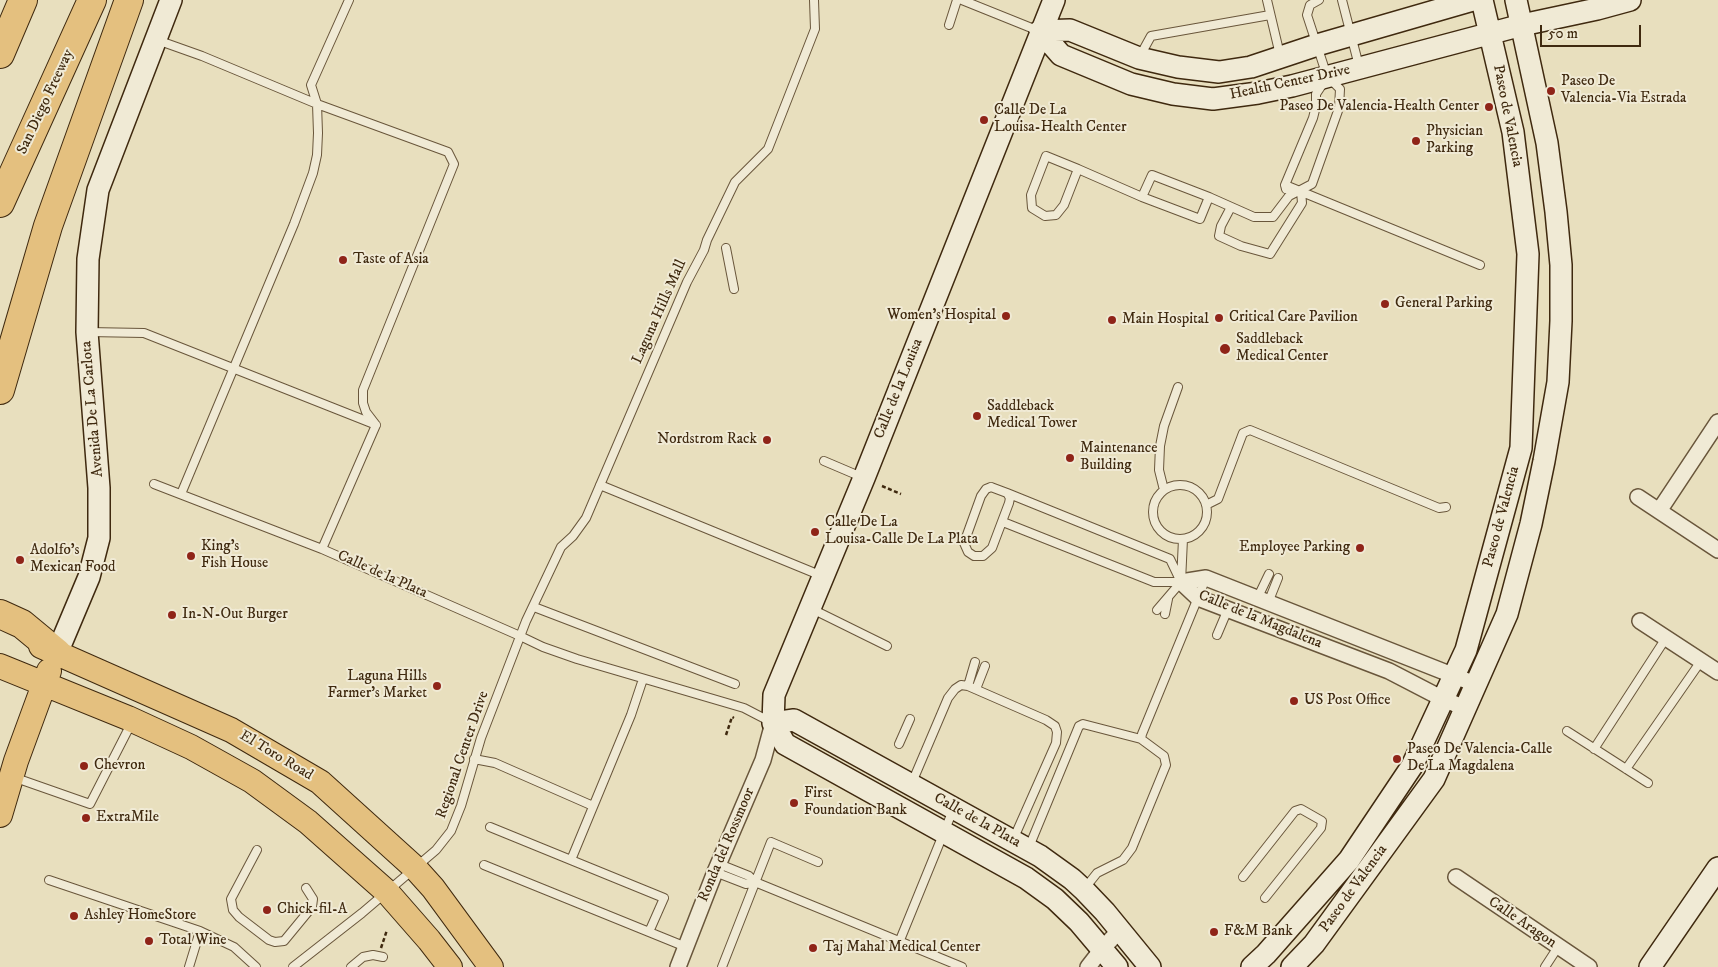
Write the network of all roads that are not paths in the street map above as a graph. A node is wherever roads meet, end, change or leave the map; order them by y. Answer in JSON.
{"nodes":[{"id":1,"x":23,"y":0,"type":"edge"},
{"id":2,"x":92,"y":0,"type":"edge"},
{"id":3,"x":129,"y":0,"type":"edge"},
{"id":4,"x":171,"y":0,"type":"edge"},
{"id":5,"x":349,"y":0,"type":"edge"},
{"id":6,"x":814,"y":0,"type":"edge"},
{"id":7,"x":957,"y":0,"type":"edge"},
{"id":8,"x":962,"y":0,"type":"edge"},
{"id":9,"x":1054,"y":0,"type":"edge"},
{"id":10,"x":1267,"y":0,"type":"edge"},
{"id":11,"x":1319,"y":0,"type":"edge"},
{"id":12,"x":1342,"y":0,"type":"edge"},
{"id":13,"x":1473,"y":0,"type":"edge"},
{"id":14,"x":1482,"y":0,"type":"edge"},
{"id":15,"x":1516,"y":0,"type":"edge"},
{"id":16,"x":1630,"y":0,"type":"edge"},
{"id":17,"x":1270,"y":15,"type":"junction"},
{"id":18,"x":949,"y":25,"type":"dead end"},
{"id":19,"x":1522,"y":25,"type":"junction"},
{"id":20,"x":1040,"y":31,"type":"junction"},
{"id":21,"x":1351,"y":34,"type":"junction"},
{"id":22,"x":1490,"y":34,"type":"junction"},
{"id":23,"x":155,"y":39,"type":"junction"},
{"id":24,"x":1317,"y":44,"type":"junction"},
{"id":25,"x":0,"y":54,"type":"edge"},
{"id":26,"x":1281,"y":56,"type":"junction"},
{"id":27,"x":1139,"y":58,"type":"junction"},
{"id":28,"x":1359,"y":68,"type":"junction"},
{"id":29,"x":1327,"y":76,"type":"junction"},
{"id":30,"x":317,"y":104,"type":"junction"},
{"id":31,"x":1078,"y":169,"type":"junction"},
{"id":32,"x":1285,"y":185,"type":"junction"},
{"id":33,"x":1301,"y":191,"type":"junction"},
{"id":34,"x":1288,"y":196,"type":"junction"},
{"id":35,"x":1142,"y":197,"type":"junction"},
{"id":36,"x":1209,"y":198,"type":"junction"},
{"id":37,"x":0,"y":203,"type":"edge"},
{"id":38,"x":1231,"y":207,"type":"junction"},
{"id":39,"x":726,"y":248,"type":"dead end"},
{"id":40,"x":1480,"y":265,"type":"dead end"},
{"id":41,"x":734,"y":289,"type":"dead end"},
{"id":42,"x":86,"y":332,"type":"junction"},
{"id":43,"x":233,"y":368,"type":"junction"},
{"id":44,"x":1178,"y":387,"type":"dead end"},
{"id":45,"x":0,"y":390,"type":"edge"},
{"id":46,"x":1718,"y":422,"type":"edge"},
{"id":47,"x":376,"y":425,"type":"junction"},
{"id":48,"x":824,"y":461,"type":"dead end"},
{"id":49,"x":873,"y":482,"type":"junction"},
{"id":50,"x":154,"y":484,"type":"dead end"},
{"id":51,"x":600,"y":485,"type":"junction"},
{"id":52,"x":1164,"y":490,"type":"junction"},
{"id":53,"x":1007,"y":493,"type":"junction"},
{"id":54,"x":181,"y":494,"type":"junction"},
{"id":55,"x":1638,"y":497,"type":"dead end"},
{"id":56,"x":1206,"y":505,"type":"junction"},
{"id":57,"x":1446,"y":507,"type":"dead end"},
{"id":58,"x":1659,"y":511,"type":"junction"},
{"id":59,"x":1003,"y":522,"type":"junction"},
{"id":60,"x":1183,"y":539,"type":"junction"},
{"id":61,"x":322,"y":549,"type":"junction"},
{"id":62,"x":1718,"y":550,"type":"edge"},
{"id":63,"x":1268,"y":574,"type":"dead end"},
{"id":64,"x":824,"y":577,"type":"junction"},
{"id":65,"x":1206,"y":578,"type":"junction"},
{"id":66,"x":1278,"y":578,"type":"dead end"},
{"id":67,"x":1181,"y":582,"type":"junction"},
{"id":68,"x":1168,"y":597,"type":"junction"},
{"id":69,"x":1198,"y":598,"type":"junction"},
{"id":70,"x":1262,"y":601,"type":"junction"},
{"id":71,"x":534,"y":607,"type":"junction"},
{"id":72,"x":810,"y":608,"type":"junction"},
{"id":73,"x":1157,"y":610,"type":"dead end"},
{"id":74,"x":1228,"y":610,"type":"junction"},
{"id":75,"x":0,"y":614,"type":"edge"},
{"id":76,"x":1165,"y":614,"type":"dead end"},
{"id":77,"x":1640,"y":621,"type":"dead end"},
{"id":78,"x":0,"y":629,"type":"edge"},
{"id":79,"x":1217,"y":635,"type":"dead end"},
{"id":80,"x":520,"y":636,"type":"junction"},
{"id":81,"x":1666,"y":638,"type":"junction"},
{"id":82,"x":887,"y":646,"type":"dead end"},
{"id":83,"x":57,"y":654,"type":"junction"},
{"id":84,"x":1701,"y":661,"type":"junction"},
{"id":85,"x":975,"y":662,"type":"dead end"},
{"id":86,"x":0,"y":666,"type":"edge"},
{"id":87,"x":985,"y":666,"type":"dead end"},
{"id":88,"x":1718,"y":672,"type":"edge"},
{"id":89,"x":1453,"y":677,"type":"junction"},
{"id":90,"x":643,"y":679,"type":"junction"},
{"id":91,"x":44,"y":684,"type":"junction"},
{"id":92,"x":735,"y":684,"type":"dead end"},
{"id":93,"x":1475,"y":684,"type":"junction"},
{"id":94,"x":968,"y":686,"type":"junction"},
{"id":95,"x":976,"y":689,"type":"junction"},
{"id":96,"x":1443,"y":699,"type":"junction"},
{"id":97,"x":1465,"y":708,"type":"junction"},
{"id":98,"x":910,"y":719,"type":"dead end"},
{"id":99,"x":133,"y":721,"type":"junction"},
{"id":100,"x":773,"y":722,"type":"junction"},
{"id":101,"x":1567,"y":731,"type":"dead end"},
{"id":102,"x":1141,"y":739,"type":"junction"},
{"id":103,"x":899,"y":744,"type":"dead end"},
{"id":104,"x":1594,"y":748,"type":"junction"},
{"id":105,"x":474,"y":759,"type":"junction"},
{"id":106,"x":1626,"y":769,"type":"junction"},
{"id":107,"x":11,"y":776,"type":"junction"},
{"id":108,"x":1648,"y":783,"type":"dead end"},
{"id":109,"x":911,"y":786,"type":"junction"},
{"id":110,"x":593,"y":806,"type":"junction"},
{"id":111,"x":954,"y":808,"type":"junction"},
{"id":112,"x":0,"y":815,"type":"edge"},
{"id":113,"x":490,"y":827,"type":"dead end"},
{"id":114,"x":944,"y":831,"type":"junction"},
{"id":115,"x":1020,"y":846,"type":"junction"},
{"id":116,"x":257,"y":850,"type":"dead end"},
{"id":117,"x":571,"y":860,"type":"junction"},
{"id":118,"x":818,"y":862,"type":"dead end"},
{"id":119,"x":484,"y":865,"type":"dead end"},
{"id":120,"x":415,"y":868,"type":"junction"},
{"id":121,"x":717,"y":868,"type":"junction"},
{"id":122,"x":1718,"y":868,"type":"edge"},
{"id":123,"x":1243,"y":877,"type":"dead end"},
{"id":124,"x":1456,"y":878,"type":"dead end"},
{"id":125,"x":49,"y":880,"type":"dead end"},
{"id":126,"x":755,"y":882,"type":"junction"},
{"id":127,"x":306,"y":888,"type":"dead end"},
{"id":128,"x":1084,"y":890,"type":"junction"},
{"id":129,"x":386,"y":892,"type":"junction"},
{"id":130,"x":1265,"y":898,"type":"dead end"},
{"id":131,"x":1120,"y":930,"type":"junction"},
{"id":132,"x":200,"y":931,"type":"junction"},
{"id":133,"x":649,"y":932,"type":"junction"},
{"id":134,"x":900,"y":940,"type":"junction"},
{"id":135,"x":686,"y":947,"type":"junction"},
{"id":136,"x":1558,"y":947,"type":"junction"},
{"id":137,"x":1102,"y":949,"type":"junction"},
{"id":138,"x":380,"y":956,"type":"road end"},
{"id":139,"x":189,"y":967,"type":"edge"},
{"id":140,"x":256,"y":967,"type":"edge"},
{"id":141,"x":293,"y":967,"type":"edge"},
{"id":142,"x":351,"y":967,"type":"edge"},
{"id":143,"x":450,"y":967,"type":"edge"},
{"id":144,"x":492,"y":967,"type":"edge"},
{"id":145,"x":678,"y":967,"type":"edge"},
{"id":146,"x":722,"y":967,"type":"edge"},
{"id":147,"x":962,"y":967,"type":"edge"},
{"id":148,"x":1088,"y":967,"type":"edge"},
{"id":149,"x":1117,"y":967,"type":"edge"},
{"id":150,"x":1150,"y":967,"type":"edge"},
{"id":151,"x":1252,"y":967,"type":"edge"},
{"id":152,"x":1292,"y":967,"type":"edge"},
{"id":153,"x":1545,"y":967,"type":"edge"},
{"id":154,"x":1589,"y":967,"type":"edge"},
{"id":155,"x":1650,"y":967,"type":"edge"}],
"edges":[{"from":1,"to":25,"type":"highway"},
{"from":2,"to":37,"type":"highway","name":"San Diego Freeway"},
{"from":3,"to":45,"type":"highway"},
{"from":4,"to":23,"type":"street","name":"Avenida De La Carlota"},
{"from":5,"to":30,"type":"lane"},
{"from":6,"to":51,"type":"lane","name":"Laguna Hills Mall"},
{"from":7,"to":18,"type":"lane"},
{"from":8,"to":20,"type":"lane"},
{"from":9,"to":20,"type":"street","name":"Calle de la Louisa"},
{"from":10,"to":17,"type":"lane"},
{"from":11,"to":24,"type":"lane"},
{"from":12,"to":21,"type":"lane"},
{"from":13,"to":21,"type":"street","name":"Health Center Drive"},
{"from":14,"to":22,"type":"street","name":"Paseo de Valencia"},
{"from":15,"to":19,"type":"street","name":"Paseo de Valencia"},
{"from":16,"to":19,"type":"street","name":"Health Center Drive"},
{"from":17,"to":26,"type":"lane"},
{"from":17,"to":27,"type":"lane"},
{"from":19,"to":22,"type":"street","name":"Health Center Drive"},
{"from":19,"to":93,"type":"street","name":"Paseo de Valencia"},
{"from":20,"to":27,"type":"street","name":"Health Center Drive"},
{"from":20,"to":29,"type":"street","name":"Health Center Drive"},
{"from":20,"to":49,"type":"street","name":"Calle de la Louisa"},
{"from":21,"to":24,"type":"street","name":"Health Center Drive"},
{"from":21,"to":28,"type":"lane"},
{"from":22,"to":28,"type":"street","name":"Health Center Drive"},
{"from":22,"to":89,"type":"street","name":"Paseo de Valencia"},
{"from":23,"to":30,"type":"lane"},
{"from":23,"to":42,"type":"street","name":"Avenida De La Carlota"},
{"from":24,"to":26,"type":"street","name":"Health Center Drive"},
{"from":24,"to":29,"type":"lane"},
{"from":26,"to":27,"type":"street","name":"Health Center Drive"},
{"from":28,"to":29,"type":"street","name":"Health Center Drive"},
{"from":29,"to":32,"type":"lane"},
{"from":29,"to":33,"type":"lane"},
{"from":30,"to":43,"type":"lane"},
{"from":30,"to":47,"type":"lane"},
{"from":31,"to":31,"type":"lane"},
{"from":31,"to":35,"type":"lane"},
{"from":32,"to":33,"type":"lane"},
{"from":32,"to":34,"type":"lane"},
{"from":33,"to":34,"type":"lane"},
{"from":33,"to":38,"type":"lane"},
{"from":33,"to":40,"type":"lane"},
{"from":34,"to":38,"type":"lane"},
{"from":35,"to":36,"type":"lane"},
{"from":35,"to":36,"type":"lane"},
{"from":36,"to":38,"type":"lane"},
{"from":39,"to":41,"type":"lane"},
{"from":42,"to":43,"type":"lane"},
{"from":42,"to":83,"type":"street","name":"Avenida De La Carlota"},
{"from":43,"to":47,"type":"lane"},
{"from":43,"to":54,"type":"lane"},
{"from":44,"to":52,"type":"lane"},
{"from":46,"to":58,"type":"street"},
{"from":47,"to":61,"type":"lane","name":"Calle de la Plata"},
{"from":48,"to":49,"type":"lane"},
{"from":49,"to":64,"type":"street","name":"Calle de la Louisa"},
{"from":50,"to":54,"type":"lane"},
{"from":51,"to":64,"type":"lane"},
{"from":51,"to":71,"type":"lane","name":"Laguna Hills Mall"},
{"from":52,"to":56,"type":"lane"},
{"from":52,"to":60,"type":"lane"},
{"from":53,"to":59,"type":"lane"},
{"from":53,"to":59,"type":"lane"},
{"from":53,"to":67,"type":"lane"},
{"from":54,"to":61,"type":"lane"},
{"from":55,"to":58,"type":"street"},
{"from":56,"to":57,"type":"lane"},
{"from":56,"to":60,"type":"lane"},
{"from":58,"to":62,"type":"street"},
{"from":59,"to":67,"type":"lane"},
{"from":60,"to":67,"type":"lane"},
{"from":61,"to":80,"type":"lane","name":"Calle de la Plata"},
{"from":63,"to":70,"type":"lane"},
{"from":64,"to":72,"type":"street","name":"Calle de la Louisa"},
{"from":65,"to":67,"type":"street","name":"Calle de la Magdalena"},
{"from":65,"to":69,"type":"lane"},
{"from":65,"to":70,"type":"street","name":"Calle de la Magdalena"},
{"from":66,"to":70,"type":"lane"},
{"from":67,"to":68,"type":"lane"},
{"from":67,"to":69,"type":"street","name":"Calle de la Magdalena"},
{"from":68,"to":73,"type":"lane"},
{"from":68,"to":76,"type":"lane"},
{"from":69,"to":74,"type":"street","name":"Calle de la Magdalena"},
{"from":69,"to":102,"type":"lane"},
{"from":70,"to":89,"type":"street","name":"Calle de la Magdalena"},
{"from":71,"to":80,"type":"lane","name":"Laguna Hills Mall"},
{"from":71,"to":92,"type":"lane"},
{"from":72,"to":82,"type":"lane"},
{"from":72,"to":100,"type":"street","name":"Calle de la Louisa"},
{"from":74,"to":79,"type":"lane"},
{"from":74,"to":96,"type":"street","name":"Calle de la Magdalena"},
{"from":75,"to":83,"type":"highway"},
{"from":77,"to":81,"type":"street"},
{"from":78,"to":83,"type":"main road","name":"El Toro Road"},
{"from":80,"to":90,"type":"lane","name":"Calle de la Plata"},
{"from":80,"to":105,"type":"lane","name":"Regional Center Drive"},
{"from":81,"to":84,"type":"street"},
{"from":81,"to":104,"type":"lane"},
{"from":83,"to":91,"type":"main road","name":"Avenida De La Carlota"},
{"from":83,"to":120,"type":"main road","name":"El Toro Road"},
{"from":84,"to":88,"type":"street"},
{"from":84,"to":106,"type":"lane"},
{"from":85,"to":94,"type":"lane"},
{"from":86,"to":91,"type":"main road"},
{"from":87,"to":95,"type":"lane"},
{"from":89,"to":93,"type":"street","name":"Calle de la Magdalena"},
{"from":89,"to":96,"type":"street","name":"Paseo de Valencia"},
{"from":90,"to":100,"type":"lane","name":"Calle de la Plata"},
{"from":90,"to":110,"type":"lane"},
{"from":91,"to":99,"type":"main road"},
{"from":91,"to":107,"type":"main road","name":"Avenida De La Carlota"},
{"from":93,"to":97,"type":"street","name":"Paseo de Valencia"},
{"from":94,"to":95,"type":"lane"},
{"from":94,"to":109,"type":"lane"},
{"from":95,"to":115,"type":"lane"},
{"from":96,"to":97,"type":"street","name":"Calle de la Magdalena"},
{"from":96,"to":151,"type":"street","name":"Paseo de Valencia"},
{"from":97,"to":152,"type":"street","name":"Paseo de Valencia"},
{"from":98,"to":103,"type":"lane"},
{"from":99,"to":107,"type":"lane"},
{"from":99,"to":129,"type":"main road"},
{"from":100,"to":109,"type":"street","name":"Calle de la Plata"},
{"from":100,"to":114,"type":"street","name":"Calle de la Plata"},
{"from":100,"to":121,"type":"street","name":"Ronda del Rossmoor"},
{"from":101,"to":104,"type":"lane"},
{"from":102,"to":115,"type":"lane"},
{"from":102,"to":128,"type":"lane"},
{"from":104,"to":106,"type":"lane"},
{"from":105,"to":110,"type":"lane"},
{"from":105,"to":120,"type":"lane","name":"Regional Center Drive"},
{"from":106,"to":108,"type":"lane"},
{"from":107,"to":112,"type":"main road","name":"Avenida De La Carlota"},
{"from":109,"to":111,"type":"street","name":"Calle de la Plata"},
{"from":110,"to":117,"type":"lane"},
{"from":111,"to":114,"type":"lane"},
{"from":111,"to":115,"type":"street","name":"Calle de la Plata"},
{"from":113,"to":117,"type":"lane"},
{"from":114,"to":134,"type":"lane"},
{"from":114,"to":137,"type":"street","name":"Calle de la Plata"},
{"from":115,"to":128,"type":"street","name":"Calle de la Plata"},
{"from":116,"to":127,"type":"lane"},
{"from":117,"to":133,"type":"lane"},
{"from":118,"to":126,"type":"lane"},
{"from":119,"to":133,"type":"lane"},
{"from":120,"to":129,"type":"lane","name":"Regional Center Drive"},
{"from":120,"to":144,"type":"main road","name":"El Toro Road"},
{"from":121,"to":126,"type":"lane"},
{"from":121,"to":135,"type":"street","name":"Ronda del Rossmoor"},
{"from":122,"to":155,"type":"street"},
{"from":123,"to":130,"type":"lane"},
{"from":124,"to":136,"type":"street","name":"Calle Aragon"},
{"from":125,"to":132,"type":"lane"},
{"from":126,"to":134,"type":"lane"},
{"from":126,"to":146,"type":"lane"},
{"from":128,"to":131,"type":"street","name":"Calle de la Plata"},
{"from":129,"to":141,"type":"lane","name":"Regional Center Drive"},
{"from":129,"to":143,"type":"main road"},
{"from":131,"to":137,"type":"street"},
{"from":131,"to":150,"type":"street","name":"Calle de la Plata"},
{"from":132,"to":139,"type":"lane"},
{"from":132,"to":140,"type":"lane"},
{"from":133,"to":135,"type":"lane"},
{"from":134,"to":147,"type":"lane"},
{"from":135,"to":145,"type":"street","name":"Ronda del Rossmoor"},
{"from":136,"to":153,"type":"lane"},
{"from":136,"to":154,"type":"street","name":"Calle Aragon"},
{"from":137,"to":148,"type":"street"},
{"from":137,"to":149,"type":"street","name":"Calle de la Plata"},
{"from":138,"to":142,"type":"lane"}]}
